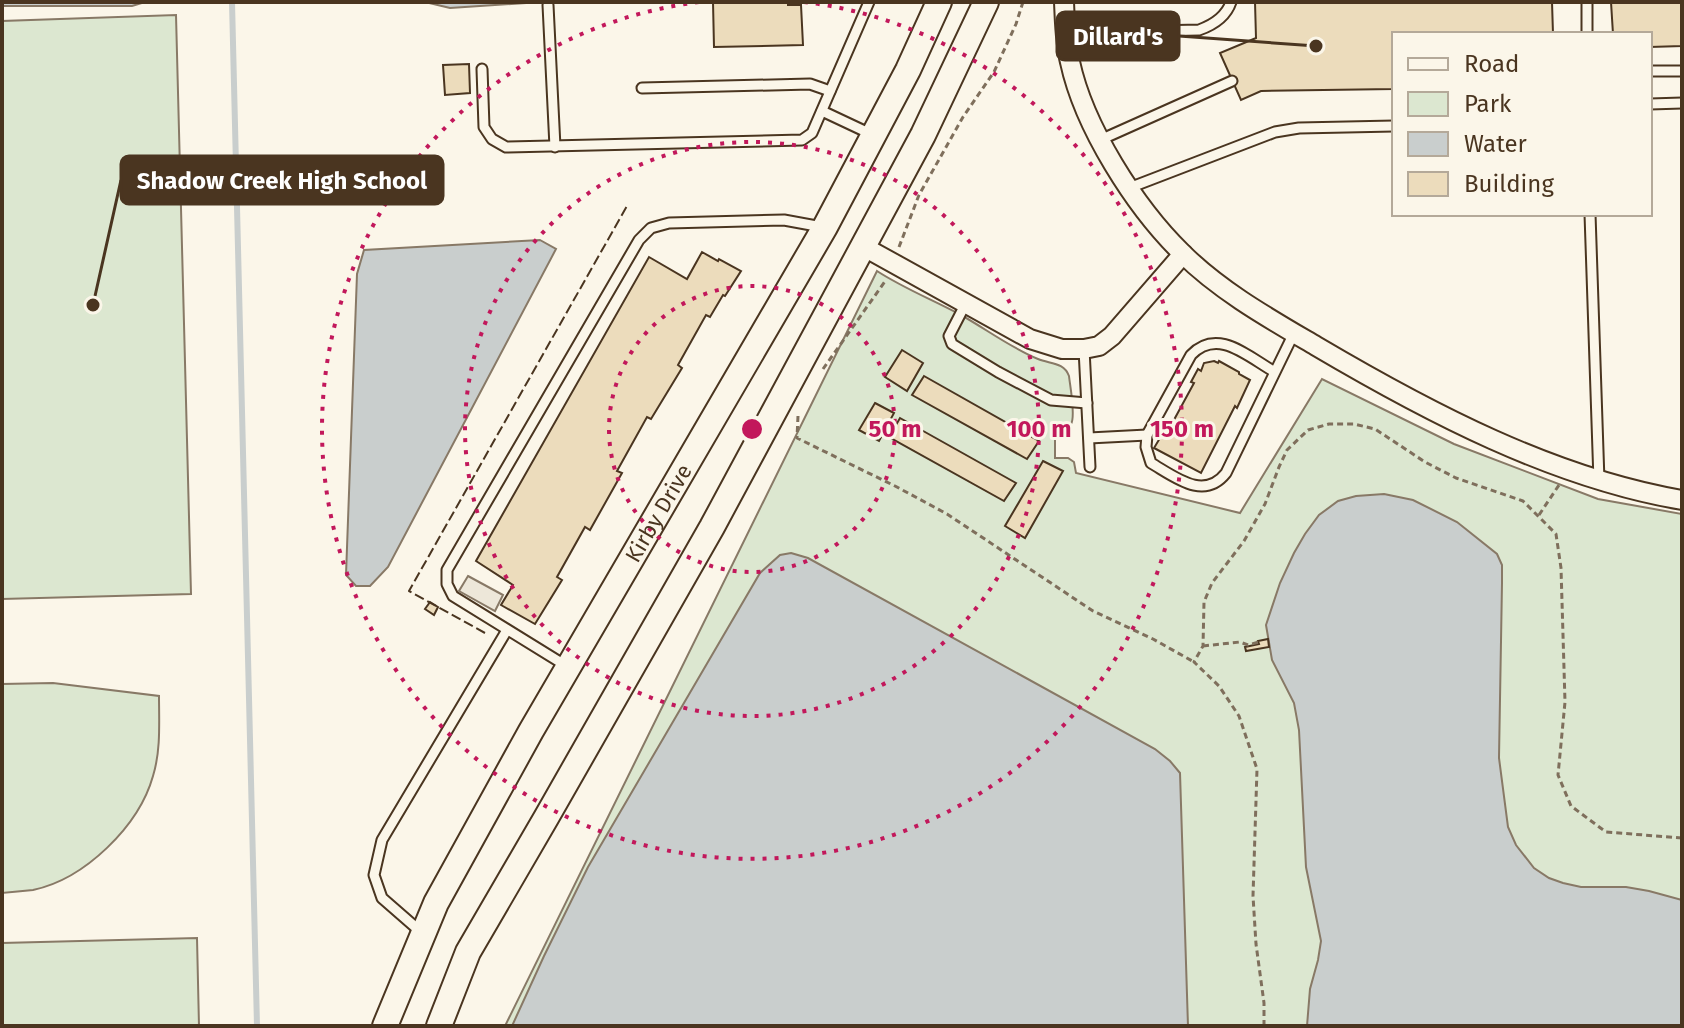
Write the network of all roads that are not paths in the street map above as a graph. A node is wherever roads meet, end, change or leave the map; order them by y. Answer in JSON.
{"nodes":[{"id":1,"x":869,"y":2,"type":"edge"},
{"id":2,"x":939,"y":2,"type":"edge"},
{"id":3,"x":1064,"y":2,"type":"edge"},
{"id":4,"x":1231,"y":2,"type":"edge"},
{"id":5,"x":1587,"y":2,"type":"edge"},
{"id":6,"x":982,"y":3,"type":"edge"},
{"id":7,"x":548,"y":5,"type":"dead end"},
{"id":8,"x":1587,"y":32,"type":"edge"},
{"id":9,"x":1065,"y":33,"type":"junction"},
{"id":10,"x":482,"y":69,"type":"dead end"},
{"id":11,"x":1652,"y":71,"type":"edge"},
{"id":12,"x":1682,"y":71,"type":"edge"},
{"id":13,"x":1232,"y":81,"type":"dead end"},
{"id":14,"x":642,"y":88,"type":"dead end"},
{"id":15,"x":830,"y":91,"type":"junction"},
{"id":16,"x":1682,"y":103,"type":"edge"},
{"id":17,"x":1652,"y":104,"type":"edge"},
{"id":18,"x":822,"y":111,"type":"junction"},
{"id":19,"x":1392,"y":126,"type":"edge"},
{"id":20,"x":874,"y":135,"type":"junction"},
{"id":21,"x":1100,"y":140,"type":"junction"},
{"id":22,"x":555,"y":147,"type":"junction"},
{"id":23,"x":1129,"y":188,"type":"junction"},
{"id":24,"x":1590,"y":216,"type":"edge"},
{"id":25,"x":825,"y":227,"type":"junction"},
{"id":26,"x":864,"y":247,"type":"junction"},
{"id":27,"x":1183,"y":254,"type":"junction"},
{"id":28,"x":966,"y":303,"type":"junction"},
{"id":29,"x":1294,"y":333,"type":"junction"},
{"id":30,"x":1084,"y":349,"type":"junction"},
{"id":31,"x":1275,"y":372,"type":"junction"},
{"id":32,"x":1087,"y":403,"type":"junction"},
{"id":33,"x":1147,"y":435,"type":"junction"},
{"id":34,"x":1089,"y":438,"type":"junction"},
{"id":35,"x":1090,"y":467,"type":"dead end"},
{"id":36,"x":1599,"y":481,"type":"junction"},
{"id":37,"x":1682,"y":500,"type":"edge"},
{"id":38,"x":507,"y":630,"type":"junction"},
{"id":39,"x":569,"y":667,"type":"junction"},
{"id":40,"x":424,"y":934,"type":"junction"},
{"id":41,"x":385,"y":1026,"type":"edge"},
{"id":42,"x":439,"y":1026,"type":"edge"}],
"edges":[{"from":1,"to":15,"type":"lane"},
{"from":2,"to":20,"type":"main road","name":"Kirby Drive"},
{"from":3,"to":9,"type":"street"},
{"from":4,"to":9,"type":"lane"},
{"from":5,"to":8,"type":"lane"},
{"from":6,"to":26,"type":"main road"},
{"from":7,"to":22,"type":"lane"},
{"from":9,"to":21,"type":"street"},
{"from":10,"to":22,"type":"lane"},
{"from":11,"to":12,"type":"lane"},
{"from":13,"to":21,"type":"lane"},
{"from":14,"to":15,"type":"lane"},
{"from":15,"to":18,"type":"lane"},
{"from":16,"to":17,"type":"lane"},
{"from":18,"to":20,"type":"lane"},
{"from":18,"to":22,"type":"lane"},
{"from":19,"to":23,"type":"lane"},
{"from":20,"to":25,"type":"main road","name":"Kirby Drive"},
{"from":21,"to":23,"type":"street"},
{"from":23,"to":27,"type":"street"},
{"from":24,"to":36,"type":"lane"},
{"from":25,"to":26,"type":"main road"},
{"from":25,"to":38,"type":"lane"},
{"from":25,"to":39,"type":"main road","name":"Kirby Drive"},
{"from":26,"to":28,"type":"street"},
{"from":26,"to":42,"type":"main road"},
{"from":27,"to":29,"type":"street"},
{"from":27,"to":30,"type":"street"},
{"from":28,"to":30,"type":"street"},
{"from":28,"to":32,"type":"lane"},
{"from":29,"to":31,"type":"lane"},
{"from":29,"to":36,"type":"street"},
{"from":30,"to":32,"type":"lane"},
{"from":31,"to":33,"type":"lane"},
{"from":31,"to":33,"type":"lane"},
{"from":32,"to":34,"type":"lane"},
{"from":33,"to":34,"type":"lane"},
{"from":34,"to":35,"type":"lane"},
{"from":36,"to":37,"type":"street"},
{"from":38,"to":39,"type":"lane"},
{"from":38,"to":40,"type":"lane"},
{"from":39,"to":40,"type":"main road","name":"Kirby Drive"},
{"from":40,"to":41,"type":"main road","name":"Kirby Drive"}]}
